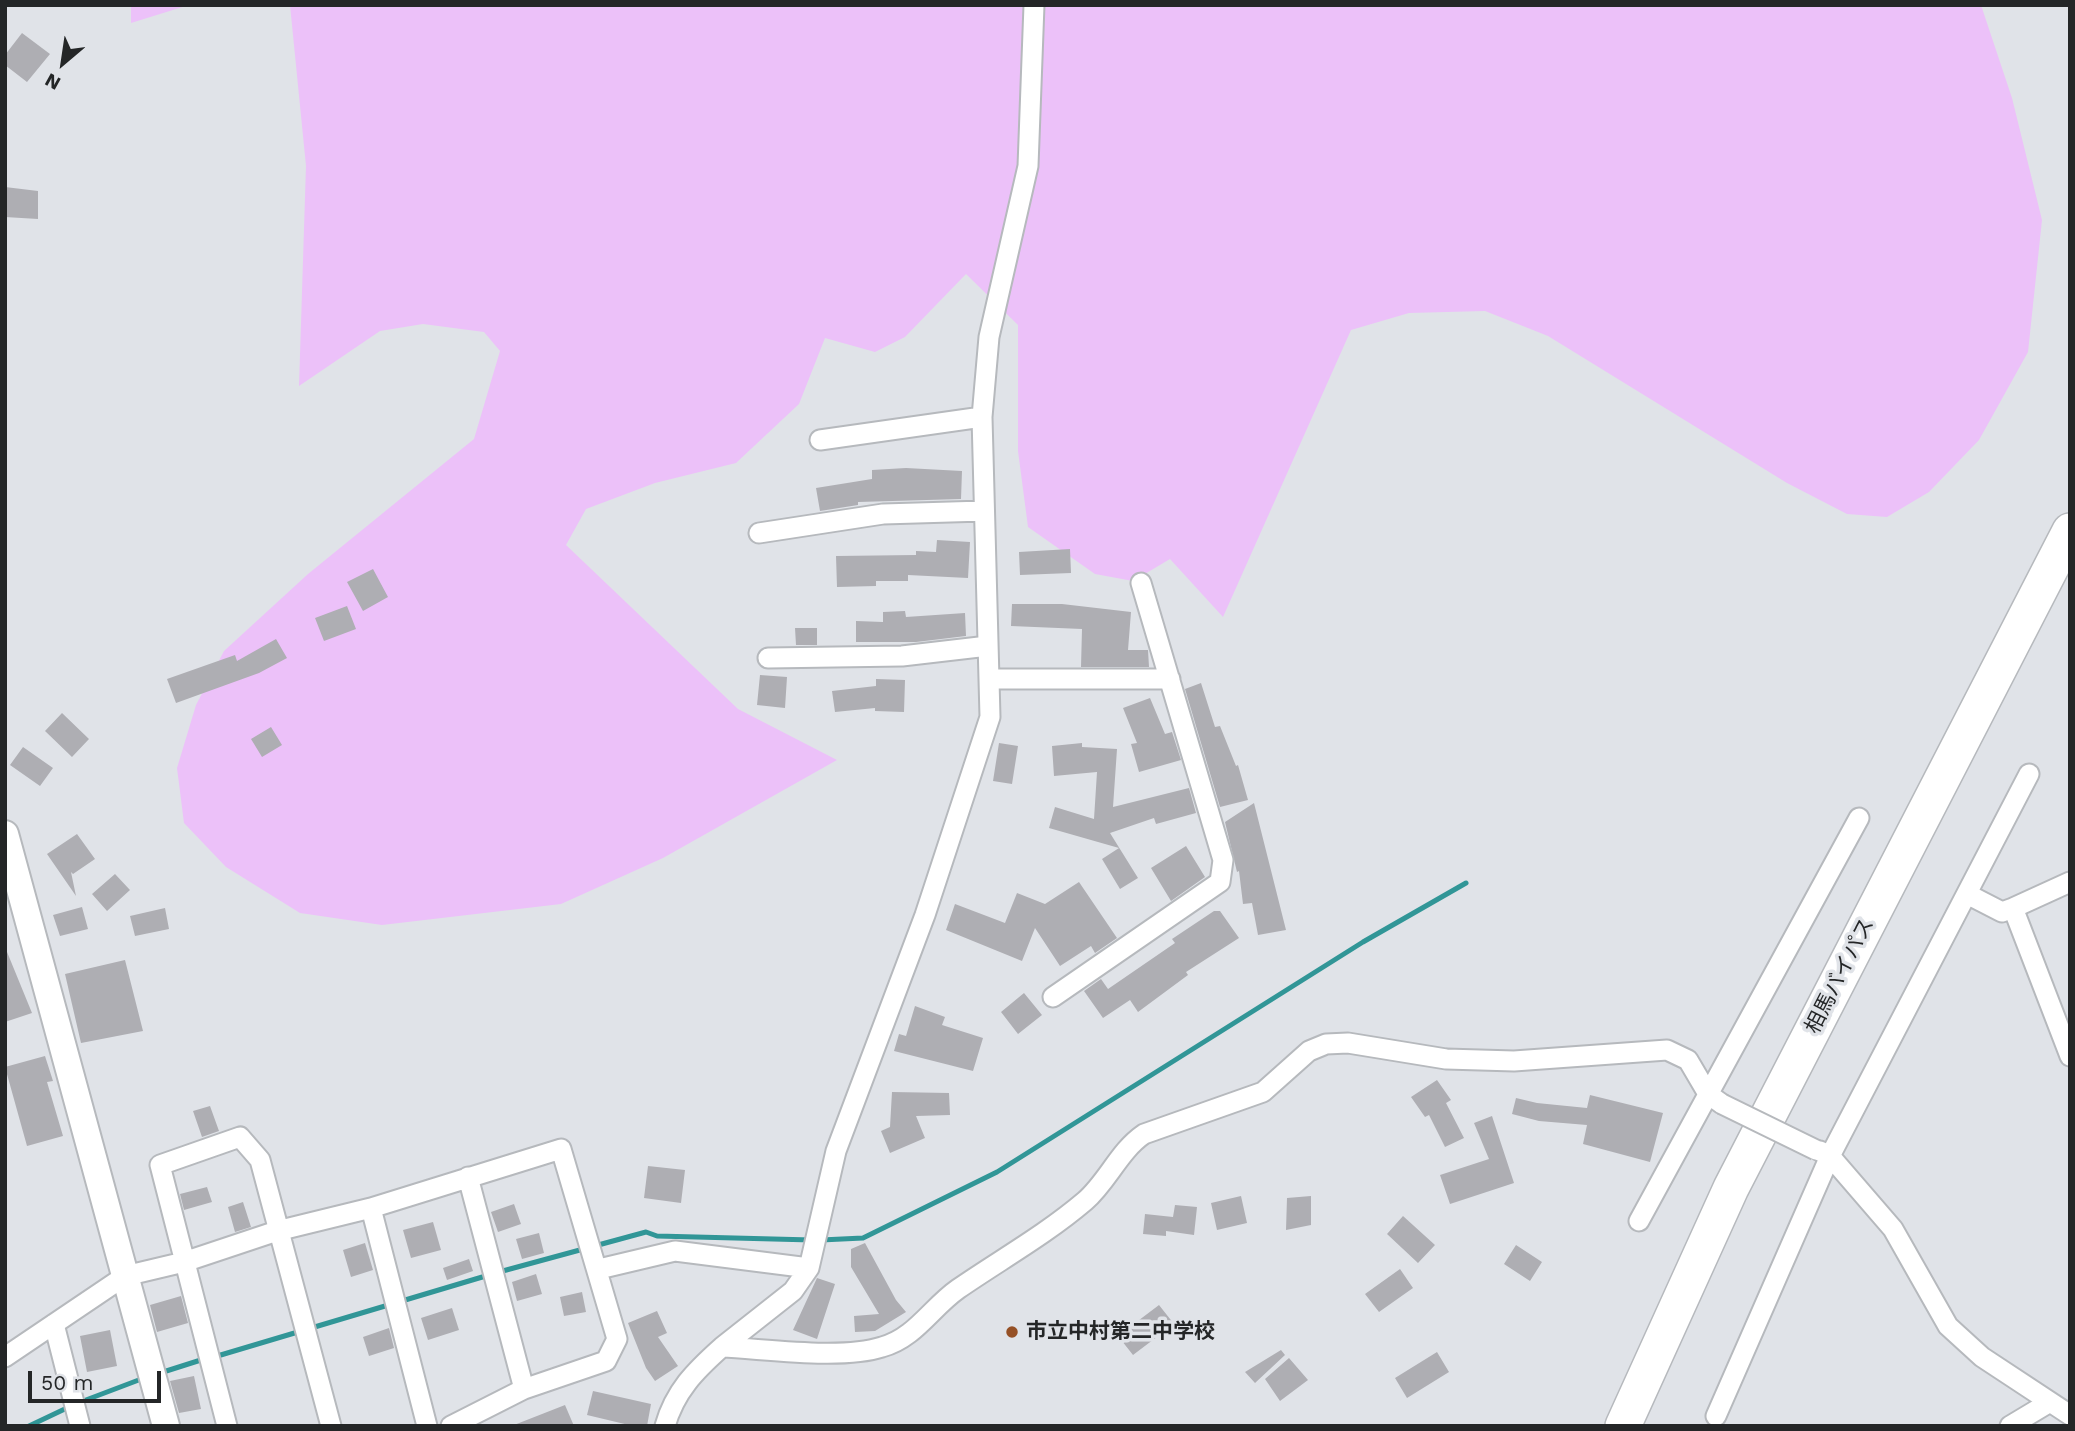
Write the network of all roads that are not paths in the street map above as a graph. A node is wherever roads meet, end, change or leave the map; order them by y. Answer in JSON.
{"nodes":[{"id":1,"x":1034,"y":5,"type":"edge"},
{"id":2,"x":982,"y":417,"type":"junction"},
{"id":3,"x":820,"y":440,"type":"dead end"},
{"id":4,"x":984,"y":512,"type":"junction"},
{"id":5,"x":2070,"y":531,"type":"edge"},
{"id":6,"x":759,"y":533,"type":"dead end"},
{"id":7,"x":1141,"y":583,"type":"dead end"},
{"id":8,"x":988,"y":646,"type":"junction"},
{"id":9,"x":768,"y":658,"type":"dead end"},
{"id":10,"x":989,"y":679,"type":"junction"},
{"id":11,"x":1170,"y":679,"type":"junction"},
{"id":12,"x":2029,"y":774,"type":"dead end"},
{"id":13,"x":1859,"y":818,"type":"dead end"},
{"id":14,"x":5,"y":834,"type":"edge"},
{"id":15,"x":2070,"y":883,"type":"edge"},
{"id":16,"x":1967,"y":894,"type":"junction"},
{"id":17,"x":2013,"y":908,"type":"junction"},
{"id":18,"x":1052,"y":997,"type":"dead end"},
{"id":19,"x":2062,"y":1010,"type":"edge"},
{"id":20,"x":2070,"y":1056,"type":"edge"},
{"id":21,"x":1715,"y":1099,"type":"junction"},
{"id":22,"x":1823,"y":1153,"type":"junction"},
{"id":23,"x":468,"y":1177,"type":"junction"},
{"id":24,"x":371,"y":1208,"type":"junction"},
{"id":25,"x":1639,"y":1221,"type":"dead end"},
{"id":26,"x":277,"y":1231,"type":"junction"},
{"id":27,"x":184,"y":1262,"type":"junction"},
{"id":28,"x":808,"y":1268,"type":"junction"},
{"id":29,"x":599,"y":1269,"type":"junction"},
{"id":30,"x":125,"y":1276,"type":"junction"},
{"id":31,"x":54,"y":1324,"type":"junction"},
{"id":32,"x":722,"y":1348,"type":"junction"},
{"id":33,"x":5,"y":1357,"type":"edge"},
{"id":34,"x":523,"y":1389,"type":"junction"},
{"id":35,"x":2050,"y":1402,"type":"junction"},
{"id":36,"x":2070,"y":1415,"type":"edge"},
{"id":37,"x":1716,"y":1416,"type":"dead end"},
{"id":38,"x":80,"y":1426,"type":"edge"},
{"id":39,"x":166,"y":1426,"type":"edge"},
{"id":40,"x":227,"y":1426,"type":"edge"},
{"id":41,"x":331,"y":1426,"type":"edge"},
{"id":42,"x":427,"y":1426,"type":"edge"},
{"id":43,"x":451,"y":1426,"type":"edge"},
{"id":44,"x":664,"y":1426,"type":"edge"},
{"id":45,"x":1623,"y":1426,"type":"edge"},
{"id":46,"x":2010,"y":1426,"type":"edge"}],
"edges":[{"from":1,"to":2,"type":"street"},
{"from":2,"to":3,"type":"street"},
{"from":2,"to":4,"type":"street"},
{"from":4,"to":6,"type":"street"},
{"from":4,"to":8,"type":"street"},
{"from":5,"to":45,"type":"highway","name":"相馬バイパス"},
{"from":7,"to":11,"type":"street"},
{"from":8,"to":9,"type":"street"},
{"from":8,"to":10,"type":"street"},
{"from":10,"to":11,"type":"street"},
{"from":10,"to":28,"type":"street"},
{"from":11,"to":18,"type":"street"},
{"from":12,"to":16,"type":"street"},
{"from":13,"to":21,"type":"street"},
{"from":14,"to":30,"type":"street"},
{"from":15,"to":17,"type":"street"},
{"from":16,"to":17,"type":"street"},
{"from":16,"to":22,"type":"street"},
{"from":17,"to":19,"type":"street"},
{"from":19,"to":20,"type":"street"},
{"from":21,"to":22,"type":"street","bridge":true},
{"from":21,"to":25,"type":"street"},
{"from":21,"to":32,"type":"street"},
{"from":22,"to":35,"type":"street"},
{"from":22,"to":37,"type":"street"},
{"from":23,"to":24,"type":"street"},
{"from":23,"to":29,"type":"street"},
{"from":23,"to":34,"type":"street"},
{"from":24,"to":26,"type":"street"},
{"from":24,"to":42,"type":"street"},
{"from":26,"to":27,"type":"street"},
{"from":26,"to":27,"type":"street"},
{"from":26,"to":41,"type":"street"},
{"from":27,"to":30,"type":"street"},
{"from":27,"to":40,"type":"street"},
{"from":28,"to":29,"type":"street"},
{"from":28,"to":32,"type":"street"},
{"from":29,"to":34,"type":"street"},
{"from":30,"to":31,"type":"street"},
{"from":30,"to":39,"type":"street"},
{"from":31,"to":33,"type":"street"},
{"from":31,"to":38,"type":"street"},
{"from":32,"to":44,"type":"street"},
{"from":34,"to":43,"type":"street"},
{"from":35,"to":36,"type":"street"},
{"from":35,"to":46,"type":"street"}]}
